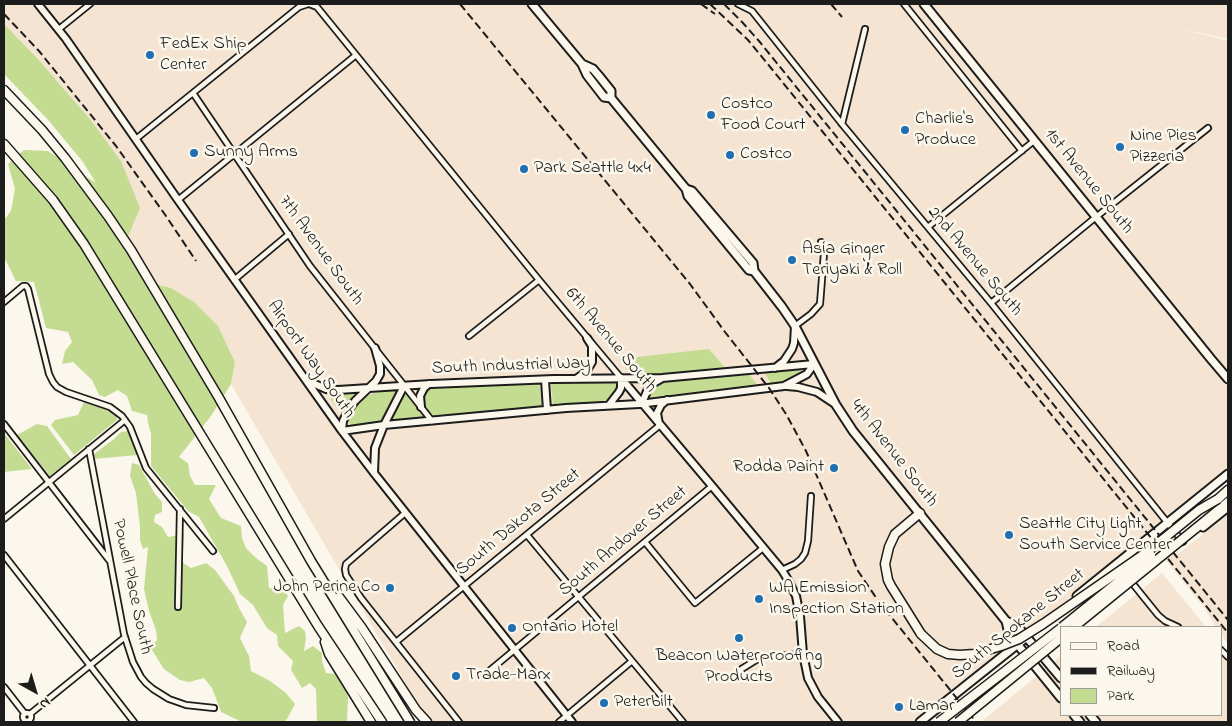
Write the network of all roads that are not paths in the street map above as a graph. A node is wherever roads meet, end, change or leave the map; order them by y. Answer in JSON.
{"nodes":[{"id":1,"x":38,"y":4,"type":"edge"},
{"id":2,"x":90,"y":4,"type":"edge"},
{"id":3,"x":309,"y":4,"type":"edge"},
{"id":4,"x":532,"y":4,"type":"edge"},
{"id":5,"x":738,"y":4,"type":"edge"},
{"id":6,"x":904,"y":4,"type":"edge"},
{"id":7,"x":924,"y":4,"type":"edge"},
{"id":8,"x":59,"y":29,"type":"junction"},
{"id":9,"x":865,"y":29,"type":"dead end"},
{"id":10,"x":356,"y":55,"type":"junction"},
{"id":11,"x":4,"y":90,"type":"edge"},
{"id":12,"x":193,"y":92,"type":"junction"},
{"id":13,"x":842,"y":124,"type":"junction"},
{"id":14,"x":1208,"y":128,"type":"dead end"},
{"id":15,"x":136,"y":138,"type":"junction"},
{"id":16,"x":1034,"y":140,"type":"junction"},
{"id":17,"x":4,"y":144,"type":"edge"},
{"id":18,"x":1022,"y":151,"type":"junction"},
{"id":19,"x":234,"y":154,"type":"junction"},
{"id":20,"x":686,"y":190,"type":"junction"},
{"id":21,"x":178,"y":200,"type":"junction"},
{"id":22,"x":1096,"y":217,"type":"junction"},
{"id":23,"x":928,"y":227,"type":"junction"},
{"id":24,"x":716,"y":230,"type":"junction"},
{"id":25,"x":289,"y":234,"type":"junction"},
{"id":26,"x":821,"y":242,"type":"dead end"},
{"id":27,"x":742,"y":251,"type":"junction"},
{"id":28,"x":754,"y":271,"type":"junction"},
{"id":29,"x":234,"y":280,"type":"junction"},
{"id":30,"x":539,"y":280,"type":"junction"},
{"id":31,"x":4,"y":302,"type":"edge"},
{"id":32,"x":991,"y":303,"type":"junction"},
{"id":33,"x":795,"y":326,"type":"junction"},
{"id":34,"x":470,"y":336,"type":"dead end"},
{"id":35,"x":588,"y":338,"type":"junction"},
{"id":36,"x":374,"y":348,"type":"junction"},
{"id":37,"x":814,"y":364,"type":"junction"},
{"id":38,"x":774,"y":368,"type":"junction"},
{"id":39,"x":621,"y":378,"type":"junction"},
{"id":40,"x":662,"y":378,"type":"junction"},
{"id":41,"x":576,"y":379,"type":"junction"},
{"id":42,"x":1228,"y":379,"type":"edge"},
{"id":43,"x":306,"y":380,"type":"junction"},
{"id":44,"x":545,"y":380,"type":"junction"},
{"id":45,"x":430,"y":384,"type":"junction"},
{"id":46,"x":404,"y":386,"type":"junction"},
{"id":47,"x":784,"y":386,"type":"junction"},
{"id":48,"x":369,"y":388,"type":"junction"},
{"id":49,"x":666,"y":400,"type":"junction"},
{"id":50,"x":642,"y":403,"type":"junction"},
{"id":51,"x":608,"y":405,"type":"junction"},
{"id":52,"x":836,"y":405,"type":"junction"},
{"id":53,"x":421,"y":407,"type":"junction"},
{"id":54,"x":547,"y":410,"type":"junction"},
{"id":55,"x":126,"y":420,"type":"junction"},
{"id":56,"x":432,"y":421,"type":"junction"},
{"id":57,"x":4,"y":424,"type":"edge"},
{"id":58,"x":384,"y":425,"type":"junction"},
{"id":59,"x":660,"y":425,"type":"junction"},
{"id":60,"x":342,"y":431,"type":"junction"},
{"id":61,"x":89,"y":449,"type":"junction"},
{"id":62,"x":374,"y":474,"type":"junction"},
{"id":63,"x":1228,"y":474,"type":"edge"},
{"id":64,"x":49,"y":482,"type":"junction"},
{"id":65,"x":712,"y":486,"type":"junction"},
{"id":66,"x":1228,"y":490,"type":"edge"},
{"id":67,"x":811,"y":496,"type":"dead end"},
{"id":68,"x":1218,"y":498,"type":"junction"},
{"id":69,"x":1228,"y":502,"type":"edge"},
{"id":70,"x":1228,"y":507,"type":"edge"},
{"id":71,"x":180,"y":508,"type":"junction"},
{"id":72,"x":405,"y":513,"type":"junction"},
{"id":73,"x":920,"y":513,"type":"junction"},
{"id":74,"x":4,"y":519,"type":"edge"},
{"id":75,"x":1168,"y":523,"type":"junction"},
{"id":76,"x":527,"y":534,"type":"junction"},
{"id":77,"x":645,"y":542,"type":"junction"},
{"id":78,"x":1184,"y":543,"type":"junction"},
{"id":79,"x":763,"y":548,"type":"junction"},
{"id":80,"x":213,"y":551,"type":"dead end"},
{"id":81,"x":1133,"y":551,"type":"junction"},
{"id":82,"x":4,"y":555,"type":"edge"},
{"id":83,"x":110,"y":561,"type":"junction"},
{"id":84,"x":311,"y":561,"type":"junction"},
{"id":85,"x":1117,"y":564,"type":"junction"},
{"id":86,"x":782,"y":570,"type":"junction"},
{"id":87,"x":1149,"y":571,"type":"junction"},
{"id":88,"x":1133,"y":584,"type":"junction"},
{"id":89,"x":464,"y":587,"type":"junction"},
{"id":90,"x":579,"y":597,"type":"junction"},
{"id":91,"x":178,"y":607,"type":"dead end"},
{"id":92,"x":1006,"y":621,"type":"junction"},
{"id":93,"x":318,"y":626,"type":"junction"},
{"id":94,"x":1063,"y":626,"type":"edge"},
{"id":95,"x":1075,"y":626,"type":"edge"},
{"id":96,"x":1079,"y":626,"type":"edge"},
{"id":97,"x":1176,"y":626,"type":"edge"},
{"id":98,"x":1060,"y":629,"type":"edge"},
{"id":99,"x":125,"y":637,"type":"junction"},
{"id":100,"x":1027,"y":638,"type":"junction"},
{"id":101,"x":1060,"y":641,"type":"edge"},
{"id":102,"x":1060,"y":641,"type":"edge"},
{"id":103,"x":396,"y":642,"type":"junction"},
{"id":104,"x":1017,"y":645,"type":"junction"},
{"id":105,"x":515,"y":650,"type":"junction"},
{"id":106,"x":803,"y":654,"type":"junction"},
{"id":107,"x":1043,"y":656,"type":"junction"},
{"id":108,"x":632,"y":661,"type":"junction"},
{"id":109,"x":1033,"y":664,"type":"junction"},
{"id":110,"x":89,"y":666,"type":"junction"},
{"id":111,"x":740,"y":670,"type":"dead end"},
{"id":112,"x":484,"y":676,"type":"dead end"},
{"id":113,"x":1060,"y":677,"type":"edge"},
{"id":114,"x":4,"y":687,"type":"edge"},
{"id":115,"x":1060,"y":697,"type":"edge"},
{"id":116,"x":214,"y":708,"type":"dead end"},
{"id":117,"x":567,"y":716,"type":"junction"},
{"id":118,"x":927,"y":717,"type":"junction"},
{"id":119,"x":27,"y":719,"type":"edge"},
{"id":120,"x":134,"y":722,"type":"edge"},
{"id":121,"x":371,"y":722,"type":"edge"},
{"id":122,"x":382,"y":722,"type":"edge"},
{"id":123,"x":410,"y":722,"type":"edge"},
{"id":124,"x":426,"y":722,"type":"edge"},
{"id":125,"x":459,"y":722,"type":"edge"},
{"id":126,"x":559,"y":722,"type":"edge"},
{"id":127,"x":572,"y":722,"type":"edge"},
{"id":128,"x":683,"y":722,"type":"edge"},
{"id":129,"x":838,"y":722,"type":"edge"},
{"id":130,"x":920,"y":722,"type":"edge"},
{"id":131,"x":941,"y":722,"type":"edge"},
{"id":132,"x":959,"y":722,"type":"edge"}],
"edges":[{"from":1,"to":8,"type":"street","name":"Airport Way South"},
{"from":2,"to":8,"type":"street"},
{"from":3,"to":10,"type":"street","name":"6th Avenue South"},
{"from":3,"to":12,"type":"street"},
{"from":4,"to":20,"type":"main road","name":"4th Avenue South"},
{"from":5,"to":13,"type":"street","name":"2nd Avenue South"},
{"from":6,"to":18,"type":"street","name":"1st Avenue South"},
{"from":7,"to":16,"type":"main road","name":"1st Avenue South"},
{"from":8,"to":15,"type":"street","name":"Airport Way South"},
{"from":9,"to":13,"type":"street"},
{"from":10,"to":19,"type":"street"},
{"from":10,"to":30,"type":"street","name":"6th Avenue South"},
{"from":11,"to":84,"type":"highway"},
{"from":12,"to":15,"type":"street"},
{"from":12,"to":19,"type":"street","name":"7th Avenue South"},
{"from":13,"to":23,"type":"street","name":"2nd Avenue South"},
{"from":14,"to":22,"type":"street"},
{"from":15,"to":21,"type":"street","name":"Airport Way South"},
{"from":16,"to":18,"type":"street"},
{"from":16,"to":22,"type":"main road","name":"1st Avenue South"},
{"from":17,"to":93,"type":"highway"},
{"from":18,"to":23,"type":"street"},
{"from":19,"to":21,"type":"street"},
{"from":19,"to":25,"type":"street","name":"7th Avenue South"},
{"from":20,"to":24,"type":"main road","name":"4th Avenue South"},
{"from":20,"to":27,"type":"main road","name":"4th Avenue South"},
{"from":21,"to":29,"type":"street","name":"Airport Way South"},
{"from":22,"to":32,"type":"street"},
{"from":22,"to":42,"type":"main road","name":"1st Avenue South"},
{"from":23,"to":32,"type":"street","name":"2nd Avenue South"},
{"from":24,"to":27,"type":"main road"},
{"from":24,"to":28,"type":"main road","name":"4th Avenue South"},
{"from":25,"to":29,"type":"street"},
{"from":25,"to":36,"type":"street","name":"7th Avenue South"},
{"from":26,"to":33,"type":"street"},
{"from":27,"to":28,"type":"main road","name":"4th Avenue South"},
{"from":28,"to":33,"type":"main road","name":"4th Avenue South"},
{"from":29,"to":43,"type":"street","name":"Airport Way South"},
{"from":30,"to":34,"type":"street"},
{"from":30,"to":35,"type":"street","name":"6th Avenue South"},
{"from":31,"to":55,"type":"street"},
{"from":32,"to":75,"type":"street","name":"2nd Avenue South"},
{"from":33,"to":37,"type":"main road","name":"4th Avenue South"},
{"from":33,"to":38,"type":"street"},
{"from":35,"to":39,"type":"street","name":"6th Avenue South"},
{"from":35,"to":41,"type":"street"},
{"from":36,"to":46,"type":"street","name":"7th Avenue South"},
{"from":36,"to":48,"type":"street"},
{"from":37,"to":38,"type":"street","name":"South Industrial Way"},
{"from":37,"to":47,"type":"street"},
{"from":37,"to":52,"type":"main road","name":"4th Avenue South"},
{"from":38,"to":40,"type":"street","name":"South Industrial Way"},
{"from":39,"to":40,"type":"street","name":"South Industrial Way"},
{"from":39,"to":41,"type":"street","name":"South Industrial Way"},
{"from":39,"to":50,"type":"street","name":"6th Avenue South"},
{"from":39,"to":51,"type":"street"},
{"from":40,"to":50,"type":"street"},
{"from":41,"to":44,"type":"street","name":"South Industrial Way"},
{"from":43,"to":48,"type":"street","name":"South Industrial Way"},
{"from":43,"to":60,"type":"street","name":"Airport Way South"},
{"from":44,"to":45,"type":"street","name":"South Industrial Way"},
{"from":44,"to":54,"type":"street"},
{"from":45,"to":46,"type":"street","name":"South Industrial Way"},
{"from":45,"to":53,"type":"street"},
{"from":46,"to":48,"type":"street","name":"South Industrial Way"},
{"from":46,"to":53,"type":"street","name":"7th Avenue South"},
{"from":46,"to":58,"type":"street"},
{"from":47,"to":49,"type":"street"},
{"from":47,"to":52,"type":"street"},
{"from":48,"to":60,"type":"street"},
{"from":49,"to":50,"type":"street"},
{"from":49,"to":59,"type":"street"},
{"from":50,"to":51,"type":"street"},
{"from":50,"to":59,"type":"street","name":"6th Avenue South"},
{"from":51,"to":54,"type":"street"},
{"from":52,"to":73,"type":"main road","name":"4th Avenue South"},
{"from":53,"to":56,"type":"street","name":"7th Avenue South"},
{"from":54,"to":56,"type":"street"},
{"from":55,"to":61,"type":"street"},
{"from":55,"to":71,"type":"street"},
{"from":56,"to":58,"type":"street"},
{"from":57,"to":64,"type":"street"},
{"from":58,"to":60,"type":"street"},
{"from":58,"to":62,"type":"street"},
{"from":59,"to":65,"type":"street","name":"6th Avenue South"},
{"from":59,"to":76,"type":"street","name":"South Dakota Street"},
{"from":60,"to":62,"type":"street","name":"Airport Way South"},
{"from":61,"to":64,"type":"street"},
{"from":61,"to":83,"type":"street","name":"Powell Place South"},
{"from":62,"to":72,"type":"street","name":"Airport Way South"},
{"from":63,"to":75,"type":"main road","name":"South Spokane Street"},
{"from":64,"to":74,"type":"street"},
{"from":64,"to":83,"type":"street"},
{"from":65,"to":77,"type":"street","name":"South Andover Street"},
{"from":65,"to":79,"type":"street","name":"6th Avenue South"},
{"from":66,"to":68,"type":"highway"},
{"from":67,"to":86,"type":"street"},
{"from":68,"to":73,"type":"highway","bridge":true},
{"from":68,"to":94,"type":"highway","bridge":true},
{"from":69,"to":95,"type":"highway","bridge":true},
{"from":70,"to":78,"type":"main road"},
{"from":71,"to":80,"type":"street"},
{"from":71,"to":91,"type":"street"},
{"from":72,"to":89,"type":"street","name":"Airport Way South"},
{"from":72,"to":103,"type":"street"},
{"from":73,"to":92,"type":"main road","name":"4th Avenue South"},
{"from":75,"to":78,"type":"street","name":"2nd Avenue South"},
{"from":75,"to":81,"type":"main road","name":"South Spokane Street"},
{"from":76,"to":89,"type":"street","name":"South Dakota Street"},
{"from":76,"to":90,"type":"street"},
{"from":77,"to":79,"type":"street"},
{"from":77,"to":90,"type":"street","name":"South Andover Street"},
{"from":78,"to":87,"type":"main road"},
{"from":79,"to":86,"type":"street","name":"6th Avenue South"},
{"from":81,"to":85,"type":"main road","name":"South Spokane Street"},
{"from":81,"to":87,"type":"main road"},
{"from":82,"to":110,"type":"street"},
{"from":83,"to":99,"type":"street","name":"Powell Place South"},
{"from":84,"to":123,"type":"highway"},
{"from":84,"to":124,"type":"highway"},
{"from":85,"to":88,"type":"main road"},
{"from":85,"to":100,"type":"main road","name":"South Spokane Street"},
{"from":86,"to":106,"type":"street","name":"6th Avenue South"},
{"from":87,"to":88,"type":"main road"},
{"from":88,"to":96,"type":"main road"},
{"from":88,"to":97,"type":"street"},
{"from":89,"to":103,"type":"street","name":"South Dakota Street"},
{"from":89,"to":105,"type":"street","name":"Airport Way South"},
{"from":90,"to":105,"type":"street","name":"South Andover Street"},
{"from":90,"to":108,"type":"street"},
{"from":92,"to":100,"type":"main road","name":"4th Avenue South"},
{"from":92,"to":104,"type":"main road","name":"4th Avenue South"},
{"from":93,"to":121,"type":"highway"},
{"from":93,"to":122,"type":"highway"},
{"from":98,"to":131,"type":"highway","bridge":true},
{"from":99,"to":110,"type":"street"},
{"from":99,"to":116,"type":"street","name":"Powell Place South"},
{"from":100,"to":104,"type":"main road","name":"South Spokane Street"},
{"from":100,"to":107,"type":"main road","name":"4th Avenue South"},
{"from":101,"to":107,"type":"main road"},
{"from":102,"to":132,"type":"highway","bridge":true},
{"from":103,"to":125,"type":"street"},
{"from":104,"to":109,"type":"main road","name":"4th Avenue South"},
{"from":104,"to":118,"type":"main road","name":"South Spokane Street"},
{"from":105,"to":112,"type":"street","name":"South Andover Street"},
{"from":105,"to":117,"type":"street","name":"Airport Way South"},
{"from":106,"to":111,"type":"street"},
{"from":106,"to":129,"type":"street","name":"6th Avenue South"},
{"from":107,"to":109,"type":"main road"},
{"from":107,"to":113,"type":"main road","name":"4th Avenue South"},
{"from":108,"to":117,"type":"street"},
{"from":108,"to":128,"type":"street"},
{"from":109,"to":115,"type":"main road","name":"4th Avenue South"},
{"from":109,"to":132,"type":"main road"},
{"from":110,"to":119,"type":"street"},
{"from":110,"to":120,"type":"street"},
{"from":114,"to":119,"type":"street"},
{"from":117,"to":126,"type":"street"},
{"from":117,"to":127,"type":"street","name":"Airport Way South"},
{"from":118,"to":130,"type":"main road","name":"South Spokane Street"},
{"from":118,"to":131,"type":"main road"}]}
